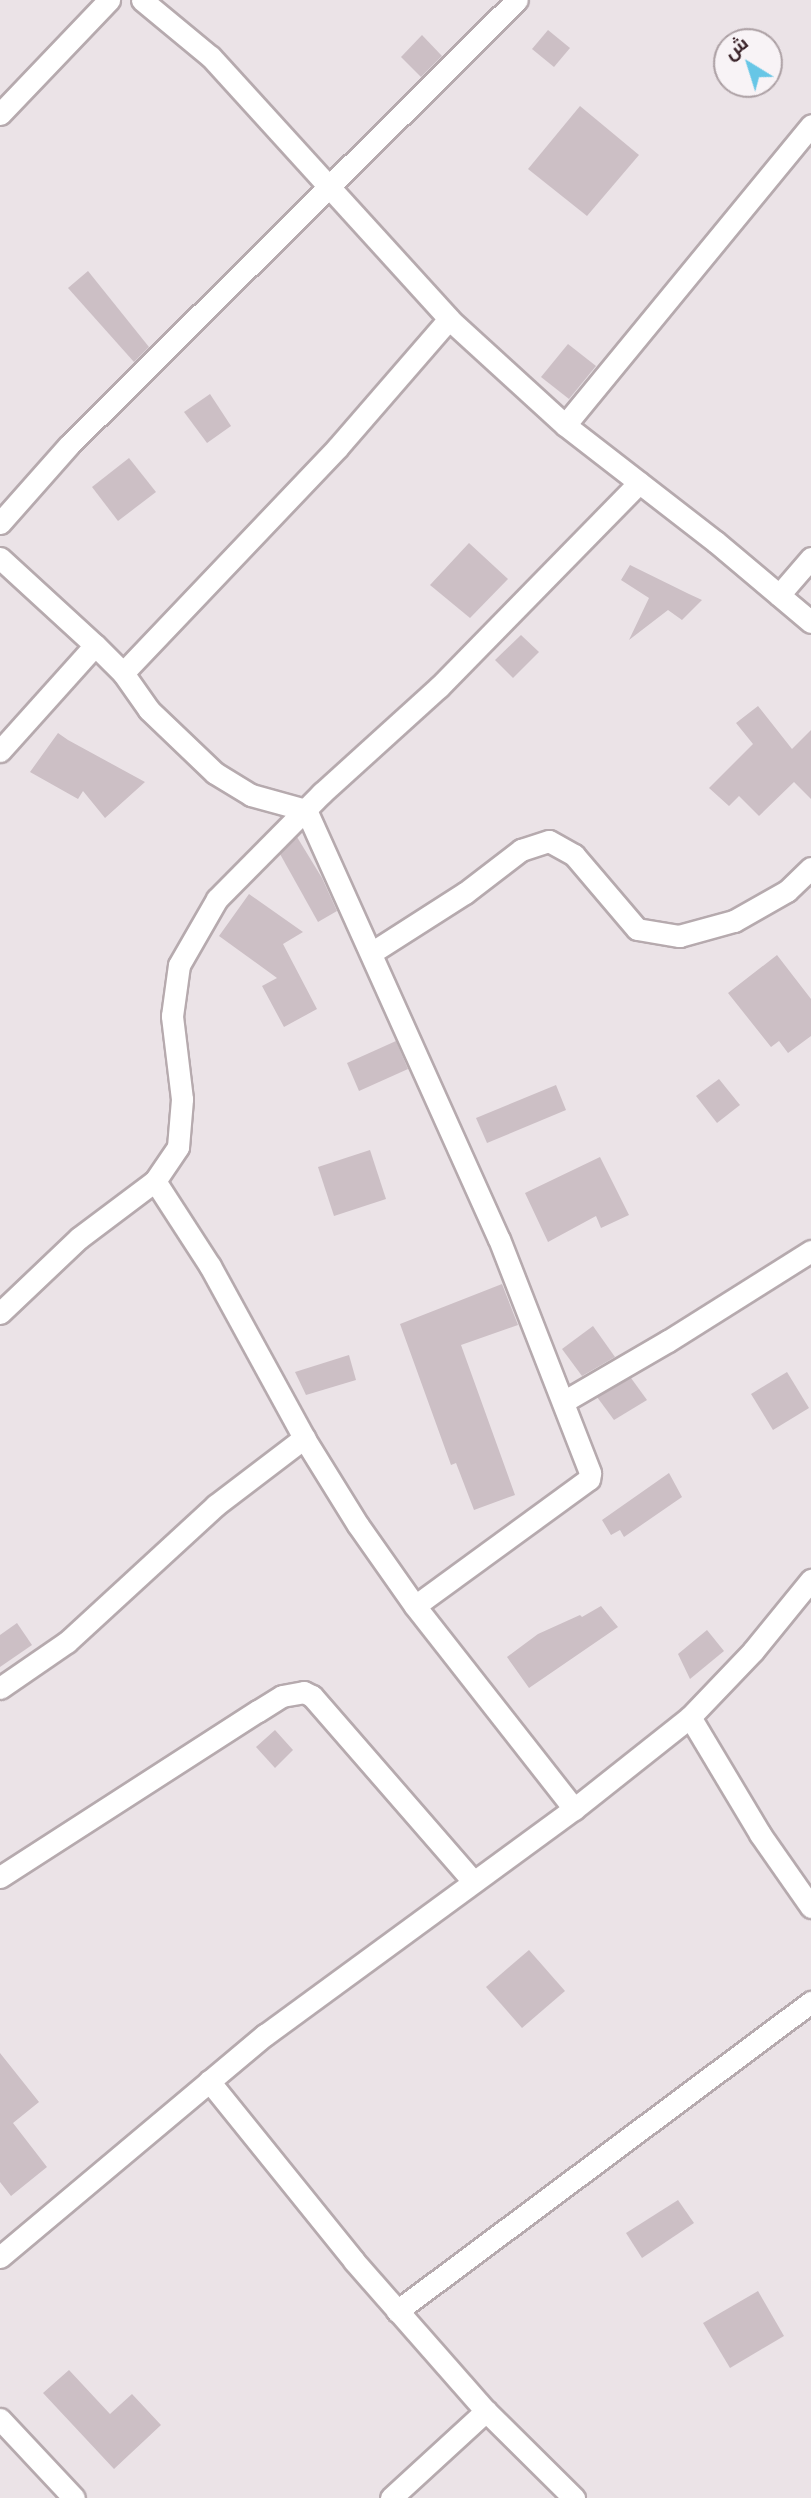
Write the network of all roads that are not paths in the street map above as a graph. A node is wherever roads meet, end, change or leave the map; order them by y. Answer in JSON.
{"nodes":[{"id":1,"x":109,"y":0,"type":"edge"},
{"id":2,"x":142,"y":0,"type":"edge"},
{"id":3,"x":517,"y":0,"type":"edge"},
{"id":4,"x":0,"y":114,"type":"edge"},
{"id":5,"x":807,"y":133,"type":"edge"},
{"id":6,"x":329,"y":190,"type":"junction"},
{"id":7,"x":449,"y":319,"type":"junction"},
{"id":8,"x":565,"y":425,"type":"junction"},
{"id":9,"x":639,"y":483,"type":"junction"},
{"id":10,"x":0,"y":523,"type":"edge"},
{"id":11,"x":0,"y":558,"type":"edge"},
{"id":12,"x":811,"y":558,"type":"edge"},
{"id":13,"x":779,"y":595,"type":"junction"},
{"id":14,"x":811,"y":622,"type":"edge"},
{"id":15,"x":95,"y":645,"type":"junction"},
{"id":16,"x":123,"y":673,"type":"junction"},
{"id":17,"x":0,"y":751,"type":"edge"},
{"id":18,"x":306,"y":810,"type":"junction"},
{"id":19,"x":811,"y":868,"type":"edge"},
{"id":20,"x":371,"y":953,"type":"junction"},
{"id":21,"x":155,"y":1181,"type":"junction"},
{"id":22,"x":811,"y":1251,"type":"edge"},
{"id":23,"x":0,"y":1313,"type":"edge"},
{"id":24,"x":563,"y":1402,"type":"junction"},
{"id":25,"x":304,"y":1438,"type":"junction"},
{"id":26,"x":811,"y":1580,"type":"edge"},
{"id":27,"x":415,"y":1606,"type":"junction"},
{"id":28,"x":0,"y":1688,"type":"edge"},
{"id":29,"x":690,"y":1717,"type":"junction"},
{"id":30,"x":574,"y":1809,"type":"junction"},
{"id":31,"x":0,"y":1877,"type":"edge"},
{"id":32,"x":473,"y":1881,"type":"junction"},
{"id":33,"x":811,"y":1907,"type":"edge"},
{"id":34,"x":811,"y":2002,"type":"edge"},
{"id":35,"x":208,"y":2081,"type":"junction"},
{"id":36,"x":0,"y":2257,"type":"edge"},
{"id":37,"x":397,"y":2311,"type":"junction"},
{"id":38,"x":486,"y":2412,"type":"junction"},
{"id":39,"x":0,"y":2419,"type":"edge"},
{"id":40,"x":74,"y":2498,"type":"edge"},
{"id":41,"x":391,"y":2498,"type":"edge"},
{"id":42,"x":574,"y":2498,"type":"edge"}],
"edges":[{"from":1,"to":4,"type":"street"},
{"from":2,"to":6,"type":"street"},
{"from":3,"to":6,"type":"street"},
{"from":5,"to":8,"type":"street"},
{"from":6,"to":7,"type":"street"},
{"from":6,"to":10,"type":"street"},
{"from":7,"to":8,"type":"street"},
{"from":7,"to":16,"type":"street"},
{"from":8,"to":9,"type":"street"},
{"from":9,"to":13,"type":"street"},
{"from":9,"to":18,"type":"street"},
{"from":11,"to":15,"type":"street"},
{"from":12,"to":13,"type":"street"},
{"from":13,"to":14,"type":"street"},
{"from":15,"to":16,"type":"street"},
{"from":15,"to":17,"type":"street"},
{"from":16,"to":18,"type":"street"},
{"from":18,"to":20,"type":"street"},
{"from":18,"to":21,"type":"street"},
{"from":19,"to":20,"type":"street"},
{"from":20,"to":24,"type":"street"},
{"from":21,"to":23,"type":"street"},
{"from":21,"to":25,"type":"street"},
{"from":22,"to":24,"type":"street"},
{"from":24,"to":27,"type":"street"},
{"from":25,"to":27,"type":"street"},
{"from":25,"to":28,"type":"street"},
{"from":26,"to":29,"type":"street"},
{"from":27,"to":30,"type":"street"},
{"from":29,"to":30,"type":"street"},
{"from":29,"to":33,"type":"street"},
{"from":30,"to":32,"type":"street"},
{"from":31,"to":32,"type":"street"},
{"from":32,"to":35,"type":"street"},
{"from":34,"to":37,"type":"street"},
{"from":35,"to":36,"type":"street"},
{"from":35,"to":37,"type":"street"},
{"from":37,"to":38,"type":"street"},
{"from":38,"to":41,"type":"street"},
{"from":38,"to":42,"type":"street"},
{"from":39,"to":40,"type":"street"}]}
